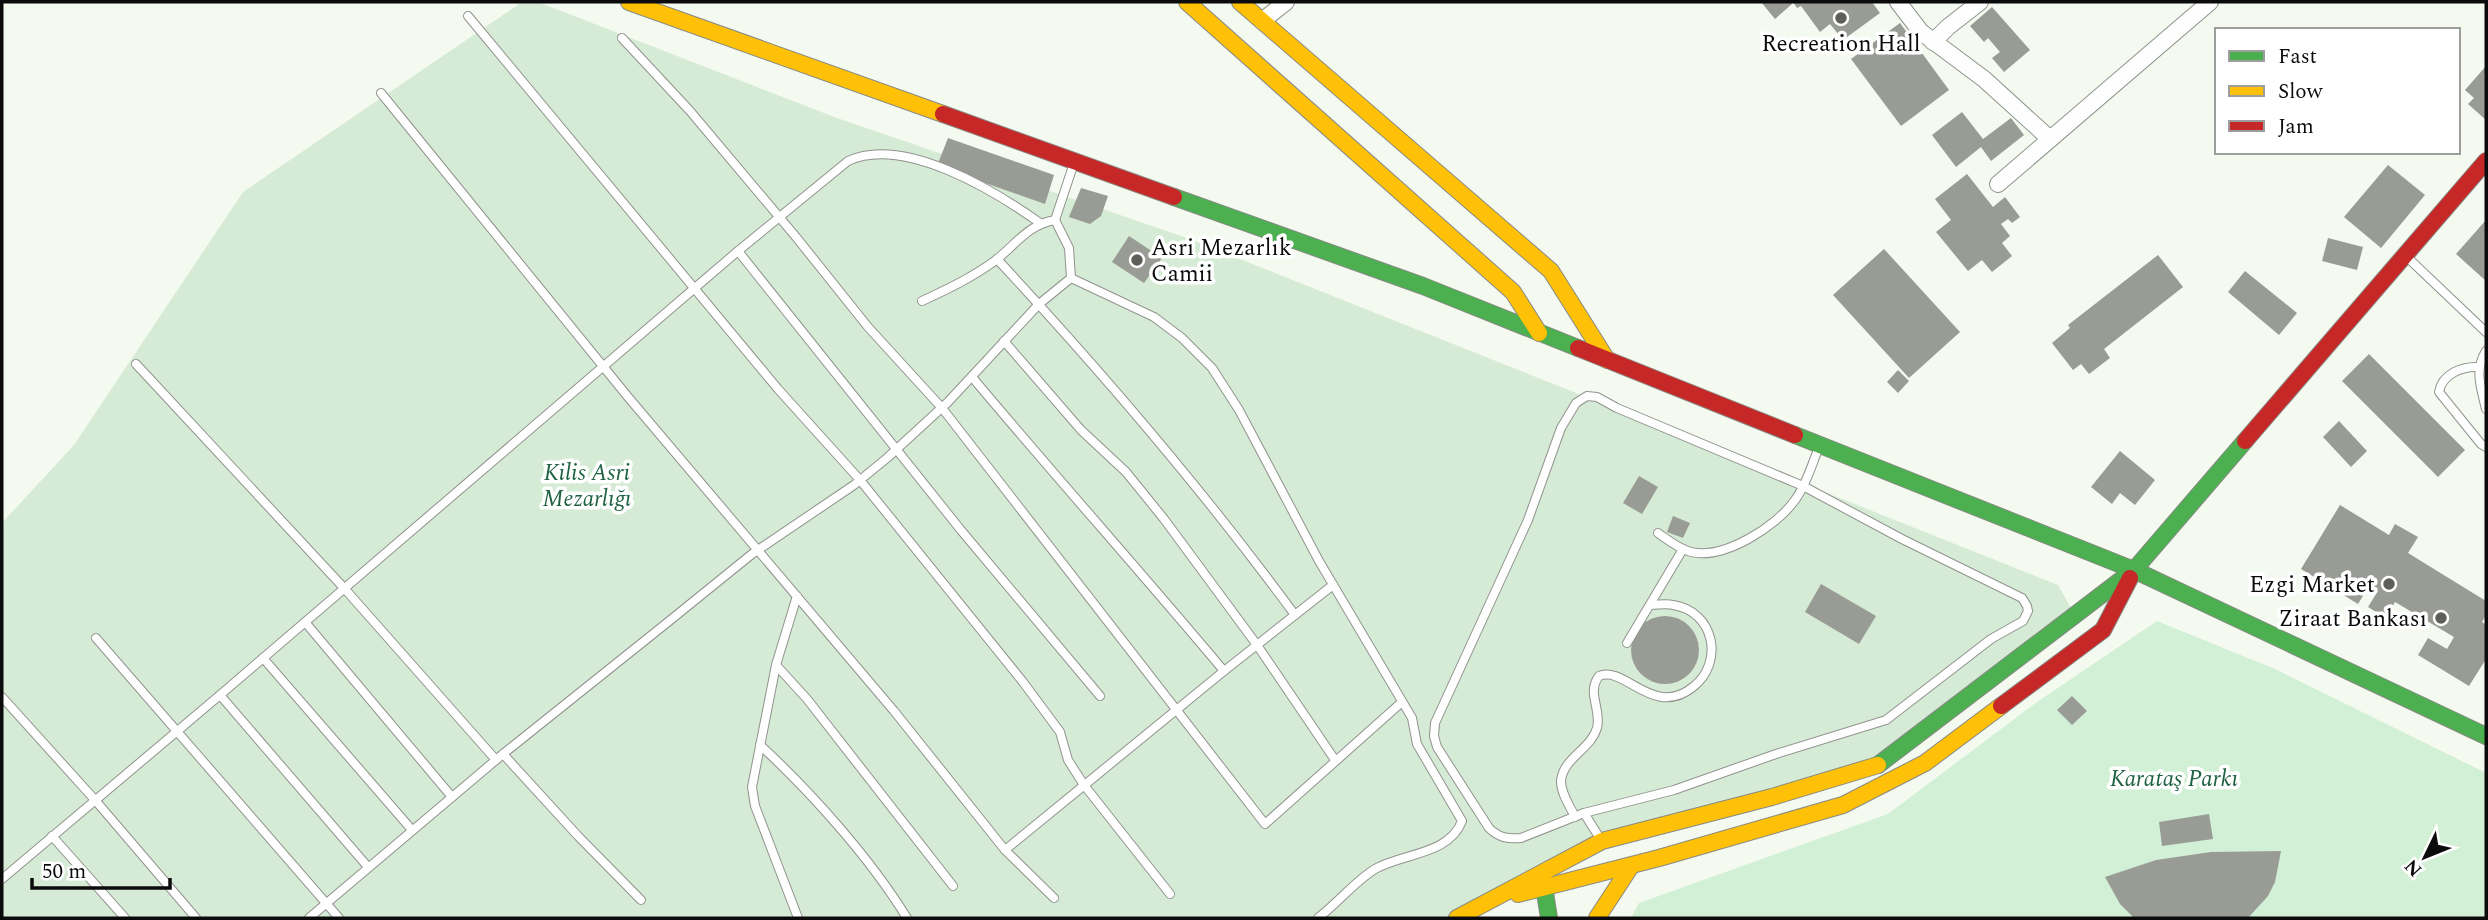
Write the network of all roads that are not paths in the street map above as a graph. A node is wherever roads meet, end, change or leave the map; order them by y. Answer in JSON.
{"nodes":[{"id":1,"x":629,"y":2,"type":"edge"},
{"id":2,"x":1187,"y":2,"type":"edge"},
{"id":3,"x":1240,"y":2,"type":"edge"},
{"id":4,"x":1286,"y":2,"type":"edge"},
{"id":5,"x":1898,"y":2,"type":"edge"},
{"id":6,"x":1980,"y":2,"type":"edge"},
{"id":7,"x":2210,"y":2,"type":"edge"},
{"id":8,"x":468,"y":16,"type":"dead end"},
{"id":9,"x":1262,"y":21,"type":"junction"},
{"id":10,"x":622,"y":38,"type":"dead end"},
{"id":11,"x":1933,"y":42,"type":"junction"},
{"id":12,"x":382,"y":93,"type":"dead end"},
{"id":13,"x":2050,"y":139,"type":"junction"},
{"id":14,"x":2486,"y":161,"type":"edge"},
{"id":15,"x":1074,"y":162,"type":"junction"},
{"id":16,"x":1998,"y":184,"type":"dead end"},
{"id":17,"x":779,"y":216,"type":"junction"},
{"id":18,"x":1055,"y":220,"type":"junction"},
{"id":19,"x":1040,"y":223,"type":"junction"},
{"id":20,"x":737,"y":251,"type":"junction"},
{"id":21,"x":2405,"y":255,"type":"junction"},
{"id":22,"x":997,"y":259,"type":"junction"},
{"id":23,"x":1071,"y":278,"type":"junction"},
{"id":24,"x":694,"y":288,"type":"junction"},
{"id":25,"x":922,"y":301,"type":"dead end"},
{"id":26,"x":1039,"y":304,"type":"junction"},
{"id":27,"x":1539,"y":332,"type":"junction"},
{"id":28,"x":2486,"y":332,"type":"edge"},
{"id":29,"x":1004,"y":341,"type":"junction"},
{"id":30,"x":2486,"y":351,"type":"edge"},
{"id":31,"x":1607,"y":360,"type":"junction"},
{"id":32,"x":136,"y":364,"type":"dead end"},
{"id":33,"x":604,"y":366,"type":"junction"},
{"id":34,"x":2479,"y":367,"type":"junction"},
{"id":35,"x":972,"y":377,"type":"junction"},
{"id":36,"x":942,"y":408,"type":"junction"},
{"id":37,"x":2486,"y":409,"type":"edge"},
{"id":38,"x":1820,"y":445,"type":"junction"},
{"id":39,"x":2486,"y":447,"type":"edge"},
{"id":40,"x":898,"y":449,"type":"junction"},
{"id":41,"x":860,"y":480,"type":"junction"},
{"id":42,"x":1803,"y":486,"type":"junction"},
{"id":43,"x":1658,"y":533,"type":"dead end"},
{"id":44,"x":1683,"y":549,"type":"junction"},
{"id":45,"x":758,"y":551,"type":"junction"},
{"id":46,"x":2134,"y":570,"type":"junction"},
{"id":47,"x":1333,"y":585,"type":"junction"},
{"id":48,"x":344,"y":588,"type":"junction"},
{"id":49,"x":797,"y":596,"type":"junction"},
{"id":50,"x":1651,"y":605,"type":"junction"},
{"id":51,"x":1295,"y":615,"type":"junction"},
{"id":52,"x":305,"y":622,"type":"junction"},
{"id":53,"x":96,"y":638,"type":"dead end"},
{"id":54,"x":1628,"y":643,"type":"dead end"},
{"id":55,"x":1257,"y":645,"type":"junction"},
{"id":56,"x":263,"y":658,"type":"junction"},
{"id":57,"x":776,"y":665,"type":"junction"},
{"id":58,"x":1224,"y":671,"type":"junction"},
{"id":59,"x":220,"y":695,"type":"junction"},
{"id":60,"x":1100,"y":696,"type":"dead end"},
{"id":61,"x":2,"y":697,"type":"edge"},
{"id":62,"x":1402,"y":702,"type":"junction"},
{"id":63,"x":1177,"y":710,"type":"junction"},
{"id":64,"x":178,"y":730,"type":"junction"},
{"id":65,"x":2486,"y":736,"type":"edge"},
{"id":66,"x":760,"y":746,"type":"junction"},
{"id":67,"x":499,"y":757,"type":"junction"},
{"id":68,"x":1335,"y":760,"type":"junction"},
{"id":69,"x":1084,"y":785,"type":"junction"},
{"id":70,"x":452,"y":797,"type":"junction"},
{"id":71,"x":94,"y":800,"type":"junction"},
{"id":72,"x":1584,"y":813,"type":"junction"},
{"id":73,"x":1575,"y":817,"type":"junction"},
{"id":74,"x":412,"y":830,"type":"junction"},
{"id":75,"x":52,"y":836,"type":"junction"},
{"id":76,"x":1602,"y":841,"type":"junction"},
{"id":77,"x":1005,"y":850,"type":"junction"},
{"id":78,"x":1631,"y":866,"type":"junction"},
{"id":79,"x":368,"y":867,"type":"junction"},
{"id":80,"x":2,"y":879,"type":"edge"},
{"id":81,"x":1544,"y":880,"type":"junction"},
{"id":82,"x":953,"y":886,"type":"dead end"},
{"id":83,"x":1170,"y":894,"type":"dead end"},
{"id":84,"x":1054,"y":898,"type":"dead end"},
{"id":85,"x":641,"y":900,"type":"dead end"},
{"id":86,"x":326,"y":903,"type":"junction"},
{"id":87,"x":125,"y":918,"type":"edge"},
{"id":88,"x":196,"y":918,"type":"edge"},
{"id":89,"x":309,"y":918,"type":"edge"},
{"id":90,"x":339,"y":918,"type":"edge"},
{"id":91,"x":798,"y":918,"type":"edge"},
{"id":92,"x":907,"y":918,"type":"edge"},
{"id":93,"x":1318,"y":918,"type":"edge"},
{"id":94,"x":1457,"y":918,"type":"edge"},
{"id":95,"x":1549,"y":918,"type":"edge"},
{"id":96,"x":1597,"y":918,"type":"edge"}],
"edges":[{"from":1,"to":15,"type":"street"},
{"from":2,"to":27,"type":"street"},
{"from":3,"to":9,"type":"street"},
{"from":4,"to":9,"type":"street"},
{"from":5,"to":11,"type":"street"},
{"from":6,"to":11,"type":"street"},
{"from":7,"to":13,"type":"street"},
{"from":8,"to":24,"type":"lane"},
{"from":9,"to":31,"type":"street"},
{"from":10,"to":17,"type":"lane"},
{"from":11,"to":13,"type":"street"},
{"from":12,"to":33,"type":"lane"},
{"from":13,"to":16,"type":"street"},
{"from":14,"to":21,"type":"street"},
{"from":15,"to":18,"type":"lane"},
{"from":15,"to":27,"type":"street"},
{"from":17,"to":19,"type":"lane"},
{"from":17,"to":20,"type":"lane"},
{"from":17,"to":36,"type":"lane"},
{"from":18,"to":19,"type":"lane"},
{"from":18,"to":23,"type":"lane"},
{"from":19,"to":22,"type":"lane"},
{"from":20,"to":24,"type":"lane"},
{"from":20,"to":40,"type":"lane"},
{"from":21,"to":28,"type":"lane"},
{"from":21,"to":46,"type":"street"},
{"from":22,"to":25,"type":"lane"},
{"from":22,"to":26,"type":"lane"},
{"from":23,"to":26,"type":"lane"},
{"from":23,"to":47,"type":"lane"},
{"from":24,"to":33,"type":"lane"},
{"from":24,"to":41,"type":"lane"},
{"from":26,"to":29,"type":"lane"},
{"from":26,"to":51,"type":"lane"},
{"from":27,"to":31,"type":"street"},
{"from":29,"to":35,"type":"lane"},
{"from":29,"to":55,"type":"lane"},
{"from":30,"to":34,"type":"lane"},
{"from":31,"to":38,"type":"street"},
{"from":32,"to":48,"type":"lane"},
{"from":33,"to":45,"type":"lane"},
{"from":33,"to":48,"type":"lane"},
{"from":34,"to":37,"type":"lane"},
{"from":34,"to":39,"type":"lane"},
{"from":35,"to":36,"type":"lane"},
{"from":35,"to":58,"type":"lane"},
{"from":36,"to":40,"type":"lane"},
{"from":36,"to":63,"type":"lane"},
{"from":38,"to":42,"type":"lane"},
{"from":38,"to":46,"type":"street"},
{"from":40,"to":41,"type":"lane"},
{"from":40,"to":60,"type":"lane"},
{"from":41,"to":45,"type":"lane"},
{"from":41,"to":69,"type":"lane"},
{"from":42,"to":44,"type":"lane"},
{"from":42,"to":72,"type":"lane"},
{"from":42,"to":73,"type":"lane"},
{"from":43,"to":44,"type":"lane"},
{"from":44,"to":50,"type":"lane"},
{"from":45,"to":49,"type":"lane"},
{"from":45,"to":67,"type":"lane"},
{"from":46,"to":65,"type":"street"},
{"from":46,"to":76,"type":"street"},
{"from":46,"to":78,"type":"street"},
{"from":47,"to":51,"type":"lane"},
{"from":47,"to":62,"type":"lane"},
{"from":48,"to":52,"type":"lane"},
{"from":48,"to":67,"type":"lane"},
{"from":49,"to":57,"type":"lane"},
{"from":49,"to":77,"type":"lane"},
{"from":50,"to":54,"type":"lane"},
{"from":50,"to":73,"type":"lane"},
{"from":51,"to":55,"type":"lane"},
{"from":52,"to":56,"type":"lane"},
{"from":52,"to":70,"type":"lane"},
{"from":53,"to":64,"type":"lane"},
{"from":55,"to":58,"type":"lane"},
{"from":55,"to":68,"type":"lane"},
{"from":56,"to":59,"type":"lane"},
{"from":56,"to":74,"type":"lane"},
{"from":57,"to":66,"type":"lane"},
{"from":57,"to":82,"type":"lane"},
{"from":58,"to":63,"type":"lane"},
{"from":59,"to":64,"type":"lane"},
{"from":59,"to":79,"type":"lane"},
{"from":61,"to":71,"type":"lane"},
{"from":62,"to":68,"type":"lane"},
{"from":62,"to":93,"type":"lane"},
{"from":63,"to":68,"type":"lane"},
{"from":63,"to":69,"type":"lane"},
{"from":64,"to":71,"type":"lane"},
{"from":64,"to":86,"type":"lane"},
{"from":66,"to":91,"type":"lane"},
{"from":66,"to":92,"type":"lane"},
{"from":67,"to":70,"type":"lane"},
{"from":67,"to":85,"type":"lane"},
{"from":69,"to":77,"type":"lane"},
{"from":69,"to":83,"type":"lane"},
{"from":70,"to":74,"type":"lane"},
{"from":71,"to":75,"type":"lane"},
{"from":71,"to":88,"type":"lane"},
{"from":72,"to":73,"type":"lane"},
{"from":72,"to":76,"type":"lane"},
{"from":74,"to":79,"type":"lane"},
{"from":75,"to":80,"type":"lane"},
{"from":75,"to":87,"type":"lane"},
{"from":76,"to":81,"type":"street"},
{"from":77,"to":84,"type":"lane"},
{"from":78,"to":81,"type":"street"},
{"from":78,"to":96,"type":"street"},
{"from":79,"to":86,"type":"lane"},
{"from":81,"to":94,"type":"street"},
{"from":81,"to":95,"type":"street"},
{"from":86,"to":89,"type":"lane"},
{"from":86,"to":90,"type":"lane"}]}
